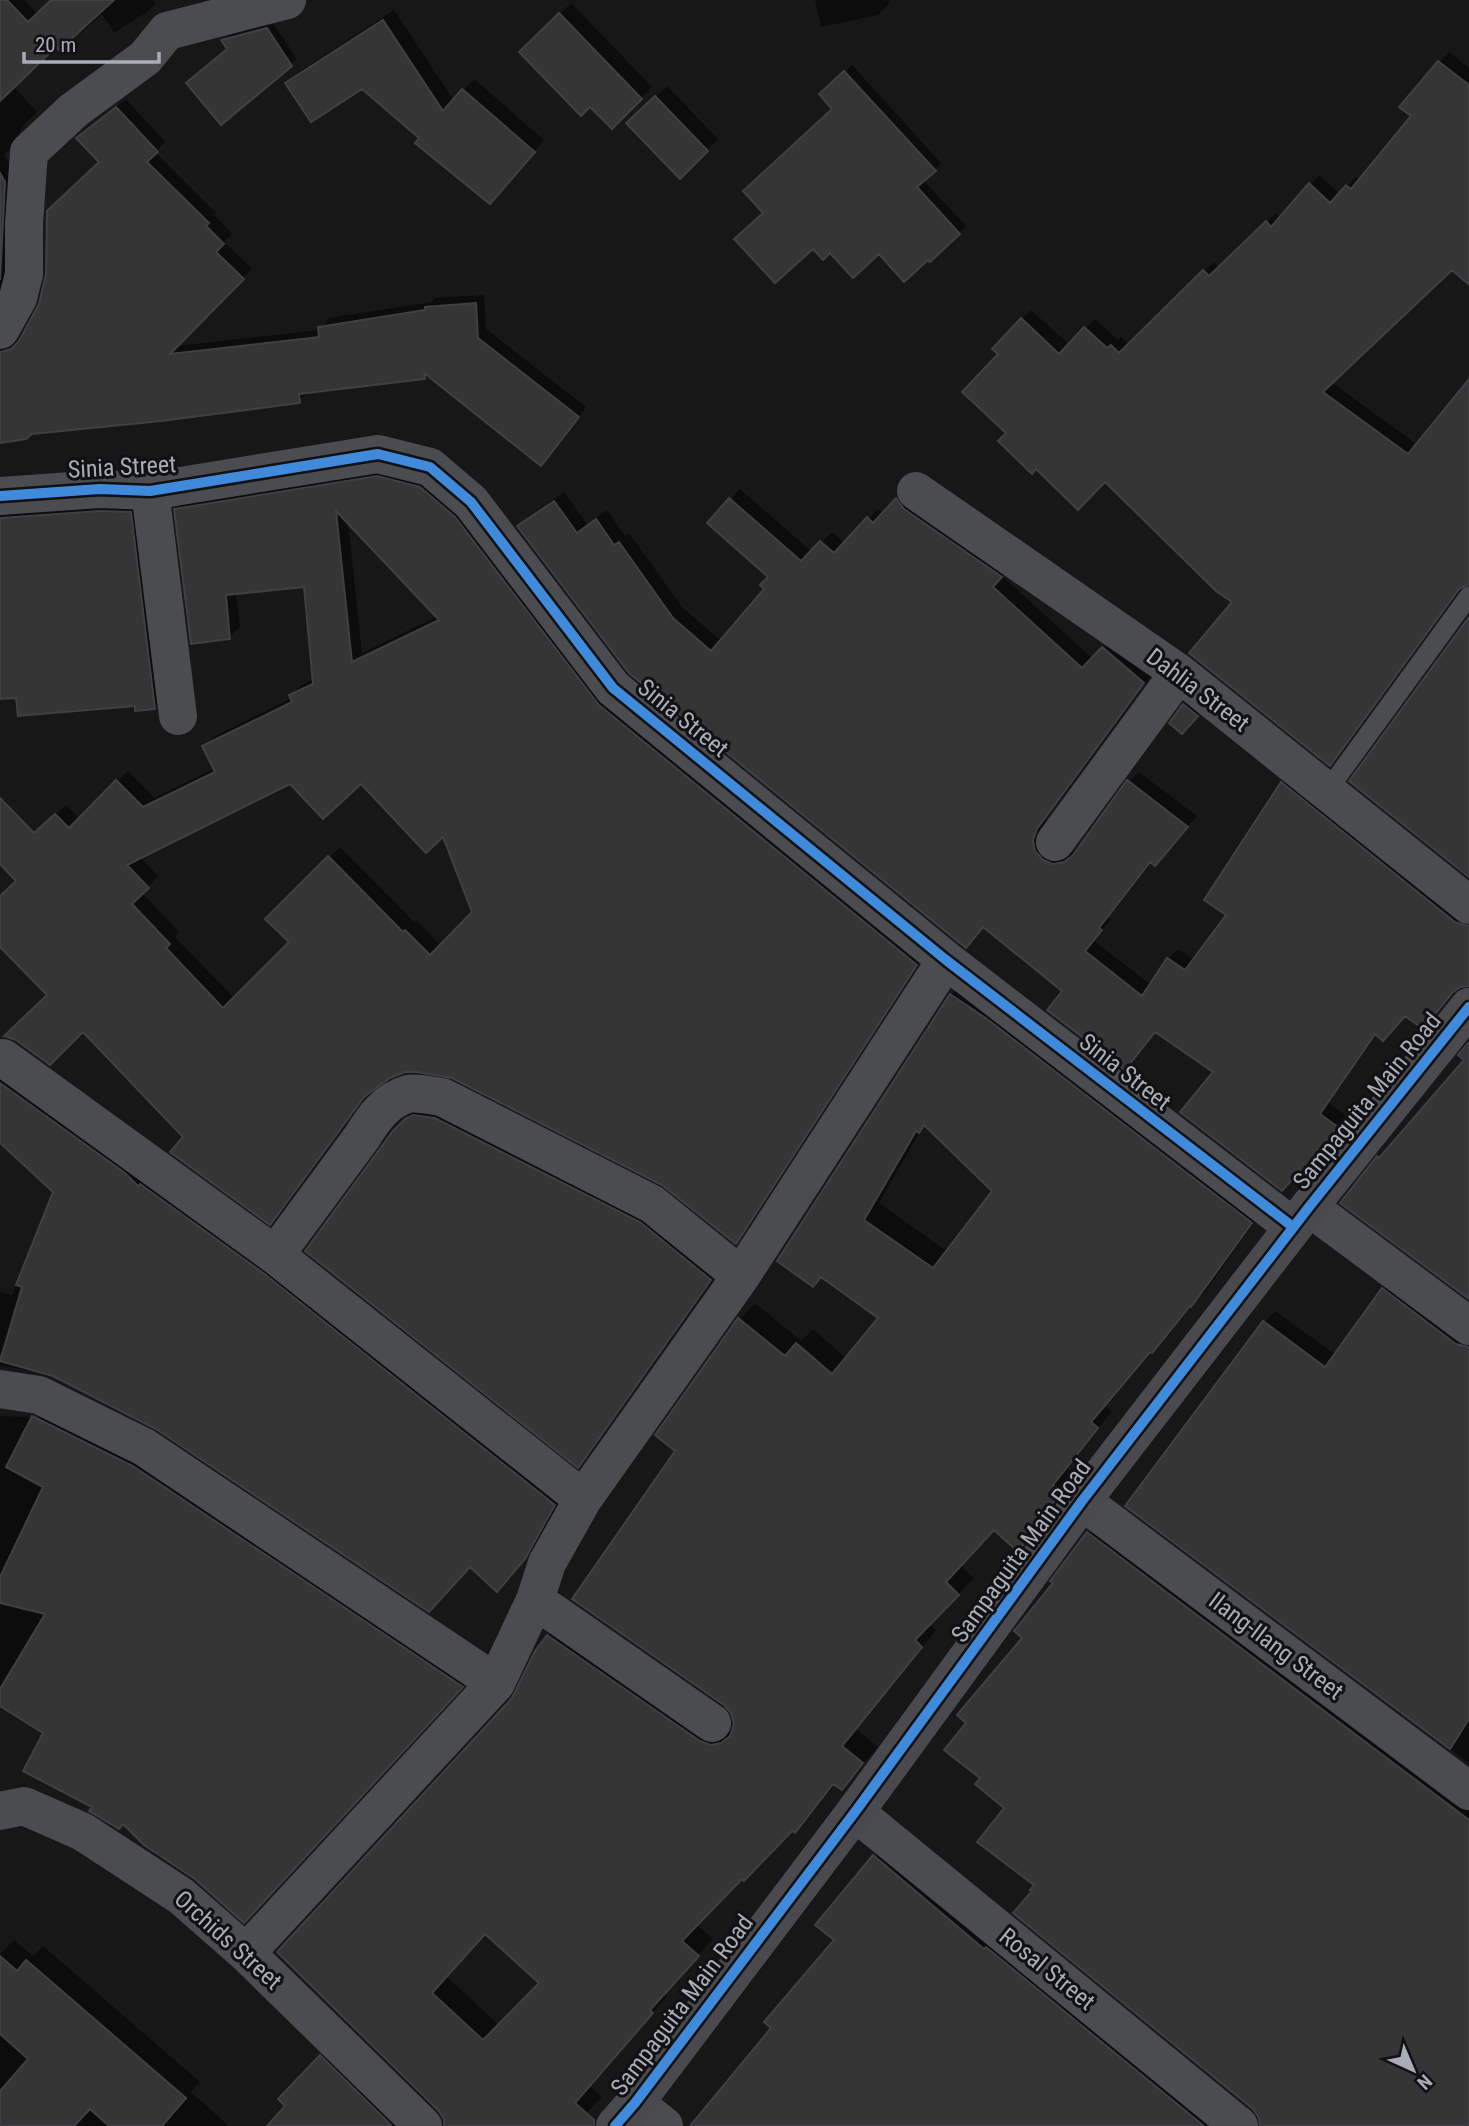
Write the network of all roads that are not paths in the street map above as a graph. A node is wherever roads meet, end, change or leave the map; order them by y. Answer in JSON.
{"nodes":[{"id":1,"x":287,"y":0,"type":"edge"},
{"id":2,"x":0,"y":330,"type":"edge"},
{"id":3,"x":150,"y":491,"type":"junction"},
{"id":4,"x":916,"y":491,"type":"dead end"},
{"id":5,"x":0,"y":496,"type":"edge"},
{"id":6,"x":1469,"y":596,"type":"edge"},
{"id":7,"x":1179,"y":673,"type":"junction"},
{"id":8,"x":178,"y":716,"type":"dead end"},
{"id":9,"x":1327,"y":791,"type":"junction"},
{"id":10,"x":1055,"y":842,"type":"dead end"},
{"id":11,"x":1469,"y":905,"type":"edge"},
{"id":12,"x":946,"y":960,"type":"junction"},
{"id":13,"x":1469,"y":1007,"type":"edge"},
{"id":14,"x":3,"y":1058,"type":"dead end"},
{"id":15,"x":1301,"y":1217,"type":"junction"},
{"id":16,"x":275,"y":1255,"type":"junction"},
{"id":17,"x":741,"y":1276,"type":"junction"},
{"id":18,"x":1469,"y":1326,"type":"edge"},
{"id":19,"x":0,"y":1389,"type":"edge"},
{"id":20,"x":583,"y":1499,"type":"junction"},
{"id":21,"x":1083,"y":1501,"type":"junction"},
{"id":22,"x":535,"y":1600,"type":"junction"},
{"id":23,"x":496,"y":1683,"type":"junction"},
{"id":24,"x":712,"y":1723,"type":"dead end"},
{"id":25,"x":1469,"y":1791,"type":"edge"},
{"id":26,"x":0,"y":1811,"type":"edge"},
{"id":27,"x":855,"y":1812,"type":"junction"},
{"id":28,"x":246,"y":1953,"type":"junction"},
{"id":29,"x":638,"y":2118,"type":"edge"},
{"id":30,"x":423,"y":2126,"type":"edge"},
{"id":31,"x":1239,"y":2126,"type":"edge"}],
"edges":[{"from":1,"to":2,"type":"street"},
{"from":3,"to":5,"type":"street","name":"Sinia Street"},
{"from":3,"to":8,"type":"street"},
{"from":3,"to":12,"type":"street","name":"Sinia Street"},
{"from":4,"to":7,"type":"street","name":"Dahlia Street"},
{"from":6,"to":9,"type":"lane"},
{"from":7,"to":9,"type":"street","name":"Dahlia Street"},
{"from":7,"to":10,"type":"street"},
{"from":9,"to":11,"type":"street","name":"Dahlia Street"},
{"from":12,"to":15,"type":"street","name":"Sinia Street"},
{"from":12,"to":17,"type":"street"},
{"from":13,"to":15,"type":"street","name":"Sampaguita Main Road"},
{"from":14,"to":16,"type":"street"},
{"from":15,"to":18,"type":"street","name":"Sinia Street"},
{"from":15,"to":21,"type":"street","name":"Sampaguita Main Road"},
{"from":16,"to":17,"type":"street"},
{"from":16,"to":20,"type":"street"},
{"from":17,"to":20,"type":"street"},
{"from":19,"to":23,"type":"street"},
{"from":20,"to":22,"type":"street"},
{"from":21,"to":25,"type":"street","name":"Ilang-Ilang Street"},
{"from":21,"to":27,"type":"street","name":"Sampaguita Main Road"},
{"from":22,"to":23,"type":"street"},
{"from":22,"to":24,"type":"street"},
{"from":23,"to":28,"type":"street"},
{"from":26,"to":28,"type":"street","name":"Orchids Street"},
{"from":27,"to":29,"type":"street","name":"Sampaguita Main Road"},
{"from":27,"to":31,"type":"street","name":"Rosal Street"},
{"from":28,"to":30,"type":"street","name":"Orchids Street"}]}
